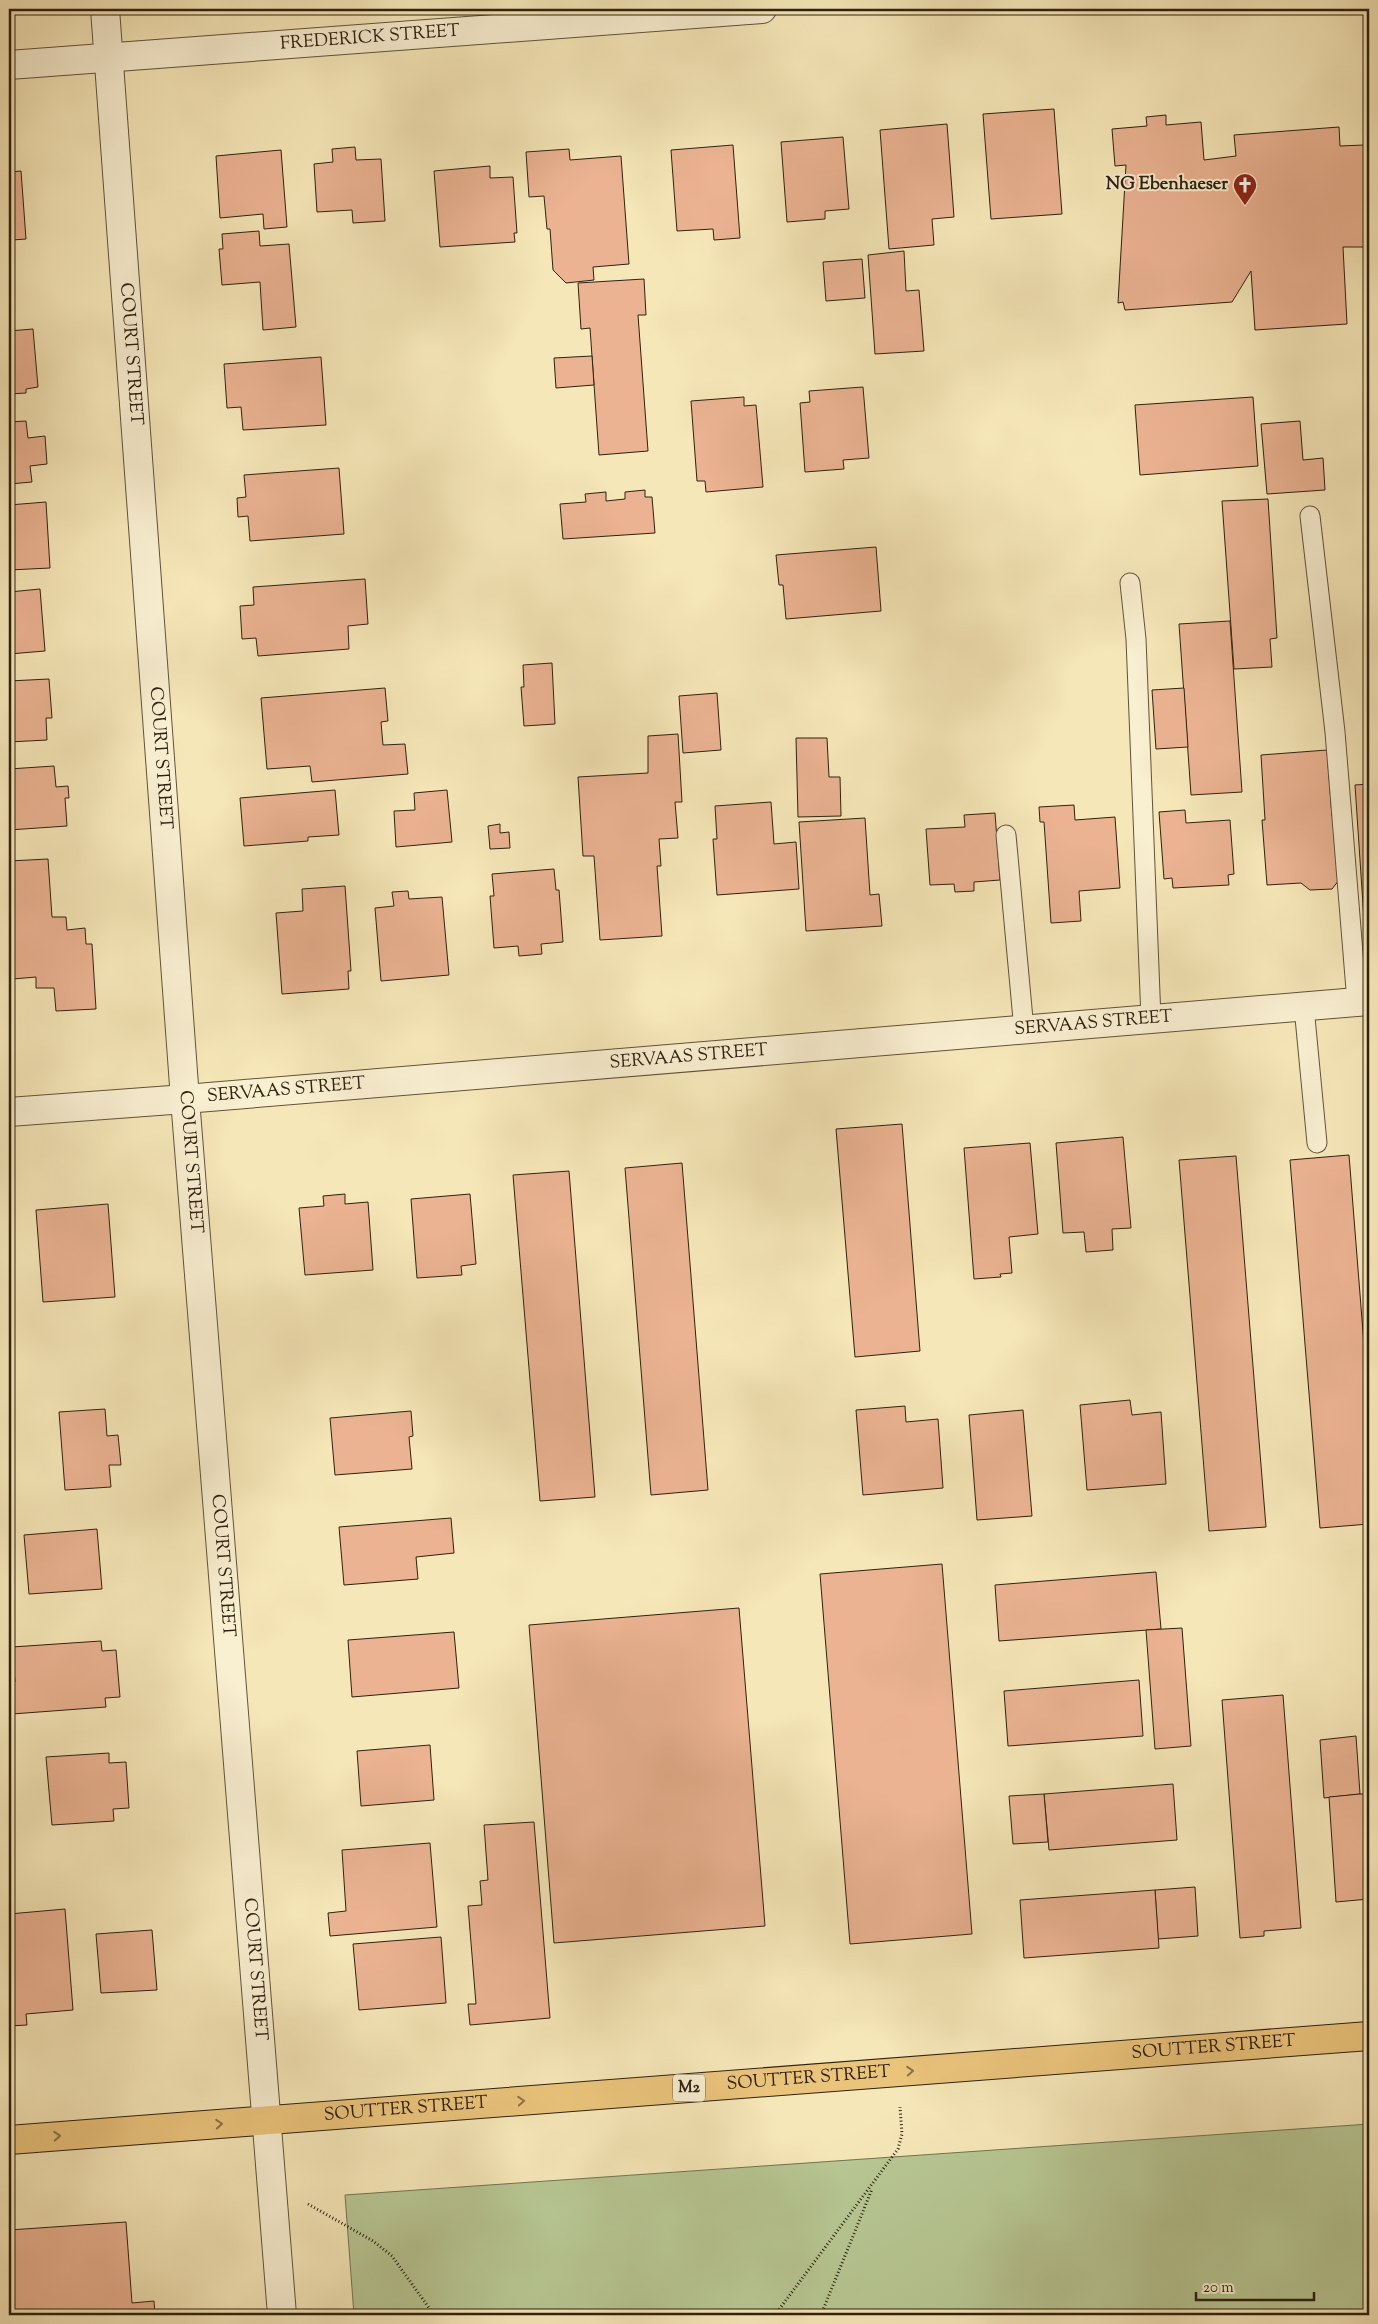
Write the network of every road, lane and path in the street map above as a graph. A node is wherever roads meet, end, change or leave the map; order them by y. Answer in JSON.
{"nodes":[{"id":1,"x":105,"y":9,"type":"edge"},
{"id":2,"x":762,"y":9,"type":"edge"},
{"id":3,"x":108,"y":58,"type":"junction"},
{"id":4,"x":9,"y":66,"type":"edge"},
{"id":5,"x":1310,"y":516,"type":"dead end"},
{"id":6,"x":1130,"y":583,"type":"dead end"},
{"id":7,"x":1006,"y":835,"type":"dead end"},
{"id":8,"x":1363,"y":1002,"type":"edge"},
{"id":9,"x":1304,"y":1006,"type":"junction"},
{"id":10,"x":1151,"y":1019,"type":"junction"},
{"id":11,"x":1024,"y":1030,"type":"junction"},
{"id":12,"x":185,"y":1099,"type":"junction"},
{"id":13,"x":9,"y":1112,"type":"edge"},
{"id":14,"x":1317,"y":1143,"type":"dead end"},
{"id":15,"x":1369,"y":2036,"type":"edge"},
{"id":16,"x":898,"y":2072,"type":"junction"},
{"id":17,"x":267,"y":2120,"type":"junction"},
{"id":18,"x":9,"y":2140,"type":"edge"},
{"id":19,"x":272,"y":2184,"type":"junction"},
{"id":20,"x":875,"y":2184,"type":"junction"},
{"id":21,"x":282,"y":2315,"type":"edge"},
{"id":22,"x":434,"y":2315,"type":"edge"},
{"id":23,"x":776,"y":2315,"type":"edge"},
{"id":24,"x":822,"y":2315,"type":"edge"}],
"edges":[{"from":1,"to":3,"type":"street","name":"COURT STREET"},
{"from":2,"to":3,"type":"street","name":"FREDERICK STREET"},
{"from":3,"to":4,"type":"street","name":"FREDERICK STREET"},
{"from":3,"to":12,"type":"street","name":"COURT STREET"},
{"from":5,"to":8,"type":"lane"},
{"from":6,"to":10,"type":"lane"},
{"from":7,"to":11,"type":"lane"},
{"from":8,"to":9,"type":"street","name":"SERVAAS STREET"},
{"from":9,"to":10,"type":"street","name":"SERVAAS STREET"},
{"from":9,"to":14,"type":"lane"},
{"from":10,"to":11,"type":"street","name":"SERVAAS STREET"},
{"from":11,"to":12,"type":"street","name":"SERVAAS STREET"},
{"from":12,"to":13,"type":"street","name":"SERVAAS STREET"},
{"from":12,"to":17,"type":"street","name":"COURT STREET"},
{"from":16,"to":15,"type":"main road","name":"SOUTTER STREET","number":"M2","one_way":true},
{"from":17,"to":16,"type":"main road","name":"SOUTTER STREET","number":"M2","one_way":true},
{"from":16,"to":20,"type":"path"},
{"from":18,"to":17,"type":"main road","name":"SOUTTER STREET","number":"M2","one_way":true},
{"from":17,"to":19,"type":"street","name":"COURT STREET"},
{"from":19,"to":21,"type":"street","name":"COURT STREET"},
{"from":19,"to":22,"type":"path"},
{"from":20,"to":23,"type":"path"},
{"from":20,"to":24,"type":"path"}]}
